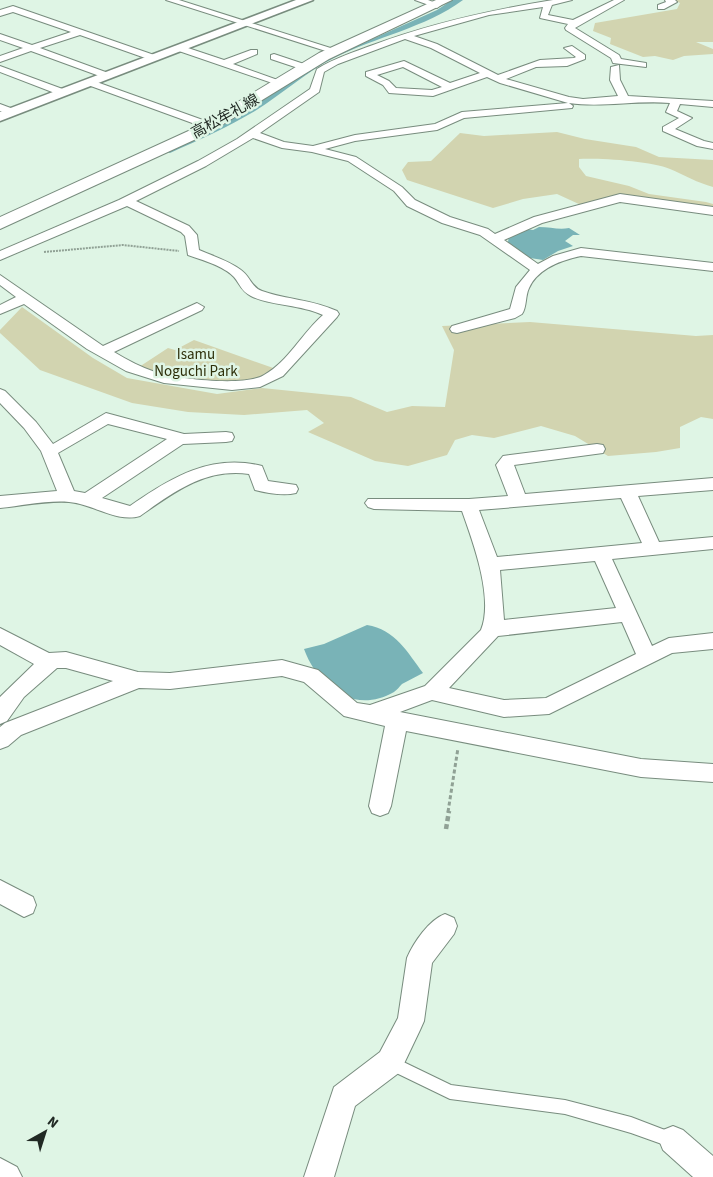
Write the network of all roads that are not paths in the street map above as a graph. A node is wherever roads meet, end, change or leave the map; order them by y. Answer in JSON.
{"nodes":[{"id":1,"x":170,"y":0,"type":"edge"},
{"id":2,"x":307,"y":0,"type":"edge"},
{"id":3,"x":419,"y":0,"type":"edge"},
{"id":4,"x":568,"y":0,"type":"edge"},
{"id":5,"x":620,"y":0,"type":"edge"},
{"id":6,"x":669,"y":0,"type":"edge"},
{"id":7,"x":442,"y":2,"type":"edge"},
{"id":8,"x":548,"y":4,"type":"junction"},
{"id":9,"x":661,"y":7,"type":"dead end"},
{"id":10,"x":0,"y":13,"type":"edge"},
{"id":11,"x":245,"y":23,"type":"junction"},
{"id":12,"x":573,"y":23,"type":"junction"},
{"id":13,"x":385,"y":29,"type":"junction"},
{"id":14,"x":80,"y":32,"type":"junction"},
{"id":15,"x":406,"y":36,"type":"junction"},
{"id":16,"x":0,"y":37,"type":"edge"},
{"id":17,"x":31,"y":48,"type":"junction"},
{"id":18,"x":179,"y":48,"type":"junction"},
{"id":19,"x":569,"y":48,"type":"dead end"},
{"id":20,"x":334,"y":51,"type":"junction"},
{"id":21,"x":254,"y":52,"type":"dead end"},
{"id":22,"x":274,"y":57,"type":"dead end"},
{"id":23,"x":154,"y":58,"type":"junction"},
{"id":24,"x":0,"y":59,"type":"edge"},
{"id":25,"x":224,"y":64,"type":"junction"},
{"id":26,"x":643,"y":66,"type":"dead end"},
{"id":27,"x":304,"y":67,"type":"junction"},
{"id":28,"x":616,"y":67,"type":"dead end"},
{"id":29,"x":0,"y":69,"type":"edge"},
{"id":30,"x":486,"y":74,"type":"junction"},
{"id":31,"x":108,"y":76,"type":"junction"},
{"id":32,"x":498,"y":79,"type":"junction"},
{"id":33,"x":91,"y":83,"type":"junction"},
{"id":34,"x":281,"y":83,"type":"junction"},
{"id":35,"x":450,"y":87,"type":"junction"},
{"id":36,"x":64,"y":93,"type":"junction"},
{"id":37,"x":624,"y":99,"type":"junction"},
{"id":38,"x":676,"y":101,"type":"junction"},
{"id":39,"x":584,"y":102,"type":"junction"},
{"id":40,"x":713,"y":104,"type":"edge"},
{"id":41,"x":4,"y":112,"type":"edge"},
{"id":42,"x":210,"y":126,"type":"junction"},
{"id":43,"x":254,"y":135,"type":"junction"},
{"id":44,"x":713,"y":146,"type":"edge"},
{"id":45,"x":313,"y":149,"type":"junction"},
{"id":46,"x":128,"y":202,"type":"junction"},
{"id":47,"x":713,"y":211,"type":"edge"},
{"id":48,"x":3,"y":220,"type":"edge"},
{"id":49,"x":495,"y":239,"type":"junction"},
{"id":50,"x":0,"y":256,"type":"edge"},
{"id":51,"x":713,"y":267,"type":"edge"},
{"id":52,"x":537,"y":269,"type":"junction"},
{"id":53,"x":0,"y":279,"type":"edge"},
{"id":54,"x":24,"y":298,"type":"junction"},
{"id":55,"x":196,"y":307,"type":"dead end"},
{"id":56,"x":0,"y":310,"type":"edge"},
{"id":57,"x":457,"y":328,"type":"dead end"},
{"id":58,"x":103,"y":352,"type":"junction"},
{"id":59,"x":0,"y":394,"type":"edge"},
{"id":60,"x":226,"y":437,"type":"dead end"},
{"id":61,"x":180,"y":438,"type":"junction"},
{"id":62,"x":597,"y":449,"type":"dead end"},
{"id":63,"x":49,"y":450,"type":"junction"},
{"id":64,"x":713,"y":484,"type":"edge"},
{"id":65,"x":290,"y":489,"type":"dead end"},
{"id":66,"x":628,"y":493,"type":"junction"},
{"id":67,"x":67,"y":496,"type":"junction"},
{"id":68,"x":88,"y":499,"type":"junction"},
{"id":69,"x":518,"y":501,"type":"junction"},
{"id":70,"x":0,"y":502,"type":"edge"},
{"id":71,"x":374,"y":503,"type":"dead end"},
{"id":72,"x":469,"y":505,"type":"junction"},
{"id":73,"x":713,"y":543,"type":"edge"},
{"id":74,"x":653,"y":549,"type":"junction"},
{"id":75,"x":601,"y":554,"type":"junction"},
{"id":76,"x":490,"y":564,"type":"junction"},
{"id":77,"x":628,"y":614,"type":"junction"},
{"id":78,"x":491,"y":629,"type":"junction"},
{"id":79,"x":0,"y":635,"type":"edge"},
{"id":80,"x":713,"y":641,"type":"edge"},
{"id":81,"x":647,"y":657,"type":"junction"},
{"id":82,"x":53,"y":660,"type":"junction"},
{"id":83,"x":138,"y":680,"type":"junction"},
{"id":84,"x":432,"y":692,"type":"junction"},
{"id":85,"x":370,"y":714,"type":"junction"},
{"id":86,"x":0,"y":715,"type":"edge"},
{"id":87,"x":397,"y":720,"type":"junction"},
{"id":88,"x":0,"y":740,"type":"edge"},
{"id":89,"x":713,"y":773,"type":"edge"},
{"id":90,"x":380,"y":806,"type":"dead end"},
{"id":91,"x":0,"y":891,"type":"edge"},
{"id":92,"x":24,"y":905,"type":"dead end"},
{"id":93,"x":445,"y":926,"type":"dead end"},
{"id":94,"x":390,"y":1062,"type":"junction"},
{"id":95,"x":673,"y":1140,"type":"joint"},
{"id":96,"x":0,"y":1173,"type":"edge"},
{"id":97,"x":713,"y":1175,"type":"edge"},
{"id":98,"x":7,"y":1177,"type":"edge"},
{"id":99,"x":319,"y":1177,"type":"edge"}],
"edges":[{"from":1,"to":11,"type":"street"},
{"from":2,"to":11,"type":"street"},
{"from":3,"to":7,"type":"street"},
{"from":4,"to":8,"type":"street"},
{"from":5,"to":12,"type":"street"},
{"from":6,"to":9,"type":"street"},
{"from":7,"to":13,"type":"main road","name":"高松牟礼線"},
{"from":8,"to":12,"type":"street"},
{"from":8,"to":15,"type":"street"},
{"from":10,"to":14,"type":"street"},
{"from":11,"to":18,"type":"street"},
{"from":11,"to":20,"type":"street"},
{"from":12,"to":26,"type":"street"},
{"from":13,"to":15,"type":"street"},
{"from":13,"to":20,"type":"main road","name":"高松牟礼線"},
{"from":14,"to":17,"type":"street"},
{"from":14,"to":23,"type":"street"},
{"from":15,"to":30,"type":"street"},
{"from":15,"to":43,"type":"street"},
{"from":16,"to":17,"type":"street"},
{"from":17,"to":24,"type":"street"},
{"from":17,"to":31,"type":"street"},
{"from":18,"to":23,"type":"street"},
{"from":18,"to":25,"type":"street"},
{"from":19,"to":32,"type":"street"},
{"from":20,"to":27,"type":"main road","name":"高松牟礼線"},
{"from":21,"to":25,"type":"street"},
{"from":22,"to":27,"type":"street"},
{"from":23,"to":31,"type":"street"},
{"from":25,"to":34,"type":"street"},
{"from":27,"to":34,"type":"main road","name":"高松牟礼線"},
{"from":28,"to":37,"type":"street"},
{"from":29,"to":36,"type":"street"},
{"from":30,"to":32,"type":"street"},
{"from":30,"to":35,"type":"street"},
{"from":31,"to":33,"type":"street"},
{"from":32,"to":39,"type":"street"},
{"from":33,"to":36,"type":"street"},
{"from":33,"to":42,"type":"street"},
{"from":34,"to":42,"type":"main road","name":"高松牟礼線"},
{"from":35,"to":35,"type":"street"},
{"from":36,"to":41,"type":"street"},
{"from":37,"to":38,"type":"street"},
{"from":37,"to":39,"type":"street"},
{"from":38,"to":40,"type":"street"},
{"from":38,"to":44,"type":"street"},
{"from":39,"to":45,"type":"street"},
{"from":42,"to":48,"type":"main road","name":"高松牟礼線"},
{"from":43,"to":45,"type":"street"},
{"from":43,"to":46,"type":"street"},
{"from":45,"to":49,"type":"street"},
{"from":46,"to":50,"type":"street"},
{"from":46,"to":58,"type":"street"},
{"from":47,"to":49,"type":"street"},
{"from":49,"to":52,"type":"street"},
{"from":51,"to":52,"type":"street"},
{"from":52,"to":57,"type":"street"},
{"from":53,"to":54,"type":"street"},
{"from":54,"to":56,"type":"street"},
{"from":54,"to":58,"type":"street"},
{"from":55,"to":58,"type":"street"},
{"from":59,"to":63,"type":"street"},
{"from":60,"to":61,"type":"street"},
{"from":61,"to":63,"type":"street"},
{"from":61,"to":68,"type":"street"},
{"from":62,"to":69,"type":"street"},
{"from":63,"to":67,"type":"street"},
{"from":64,"to":66,"type":"street"},
{"from":65,"to":68,"type":"street"},
{"from":66,"to":69,"type":"street"},
{"from":66,"to":74,"type":"street"},
{"from":67,"to":68,"type":"street"},
{"from":67,"to":70,"type":"street"},
{"from":69,"to":72,"type":"street"},
{"from":71,"to":72,"type":"street"},
{"from":72,"to":76,"type":"street"},
{"from":73,"to":74,"type":"street"},
{"from":74,"to":75,"type":"street"},
{"from":75,"to":76,"type":"street"},
{"from":75,"to":77,"type":"street"},
{"from":76,"to":78,"type":"street"},
{"from":77,"to":78,"type":"street"},
{"from":77,"to":81,"type":"street"},
{"from":78,"to":84,"type":"street"},
{"from":79,"to":82,"type":"street"},
{"from":80,"to":81,"type":"street"},
{"from":81,"to":84,"type":"street"},
{"from":82,"to":83,"type":"street"},
{"from":82,"to":86,"type":"street"},
{"from":83,"to":85,"type":"street"},
{"from":83,"to":88,"type":"street"},
{"from":84,"to":85,"type":"street"},
{"from":85,"to":87,"type":"street"},
{"from":87,"to":89,"type":"street"},
{"from":87,"to":90,"type":"street"},
{"from":91,"to":92,"type":"street"},
{"from":93,"to":94,"type":"street"},
{"from":94,"to":95,"type":"lane"},
{"from":94,"to":99,"type":"street"},
{"from":95,"to":97,"type":"street"},
{"from":96,"to":98,"type":"street"}]}
